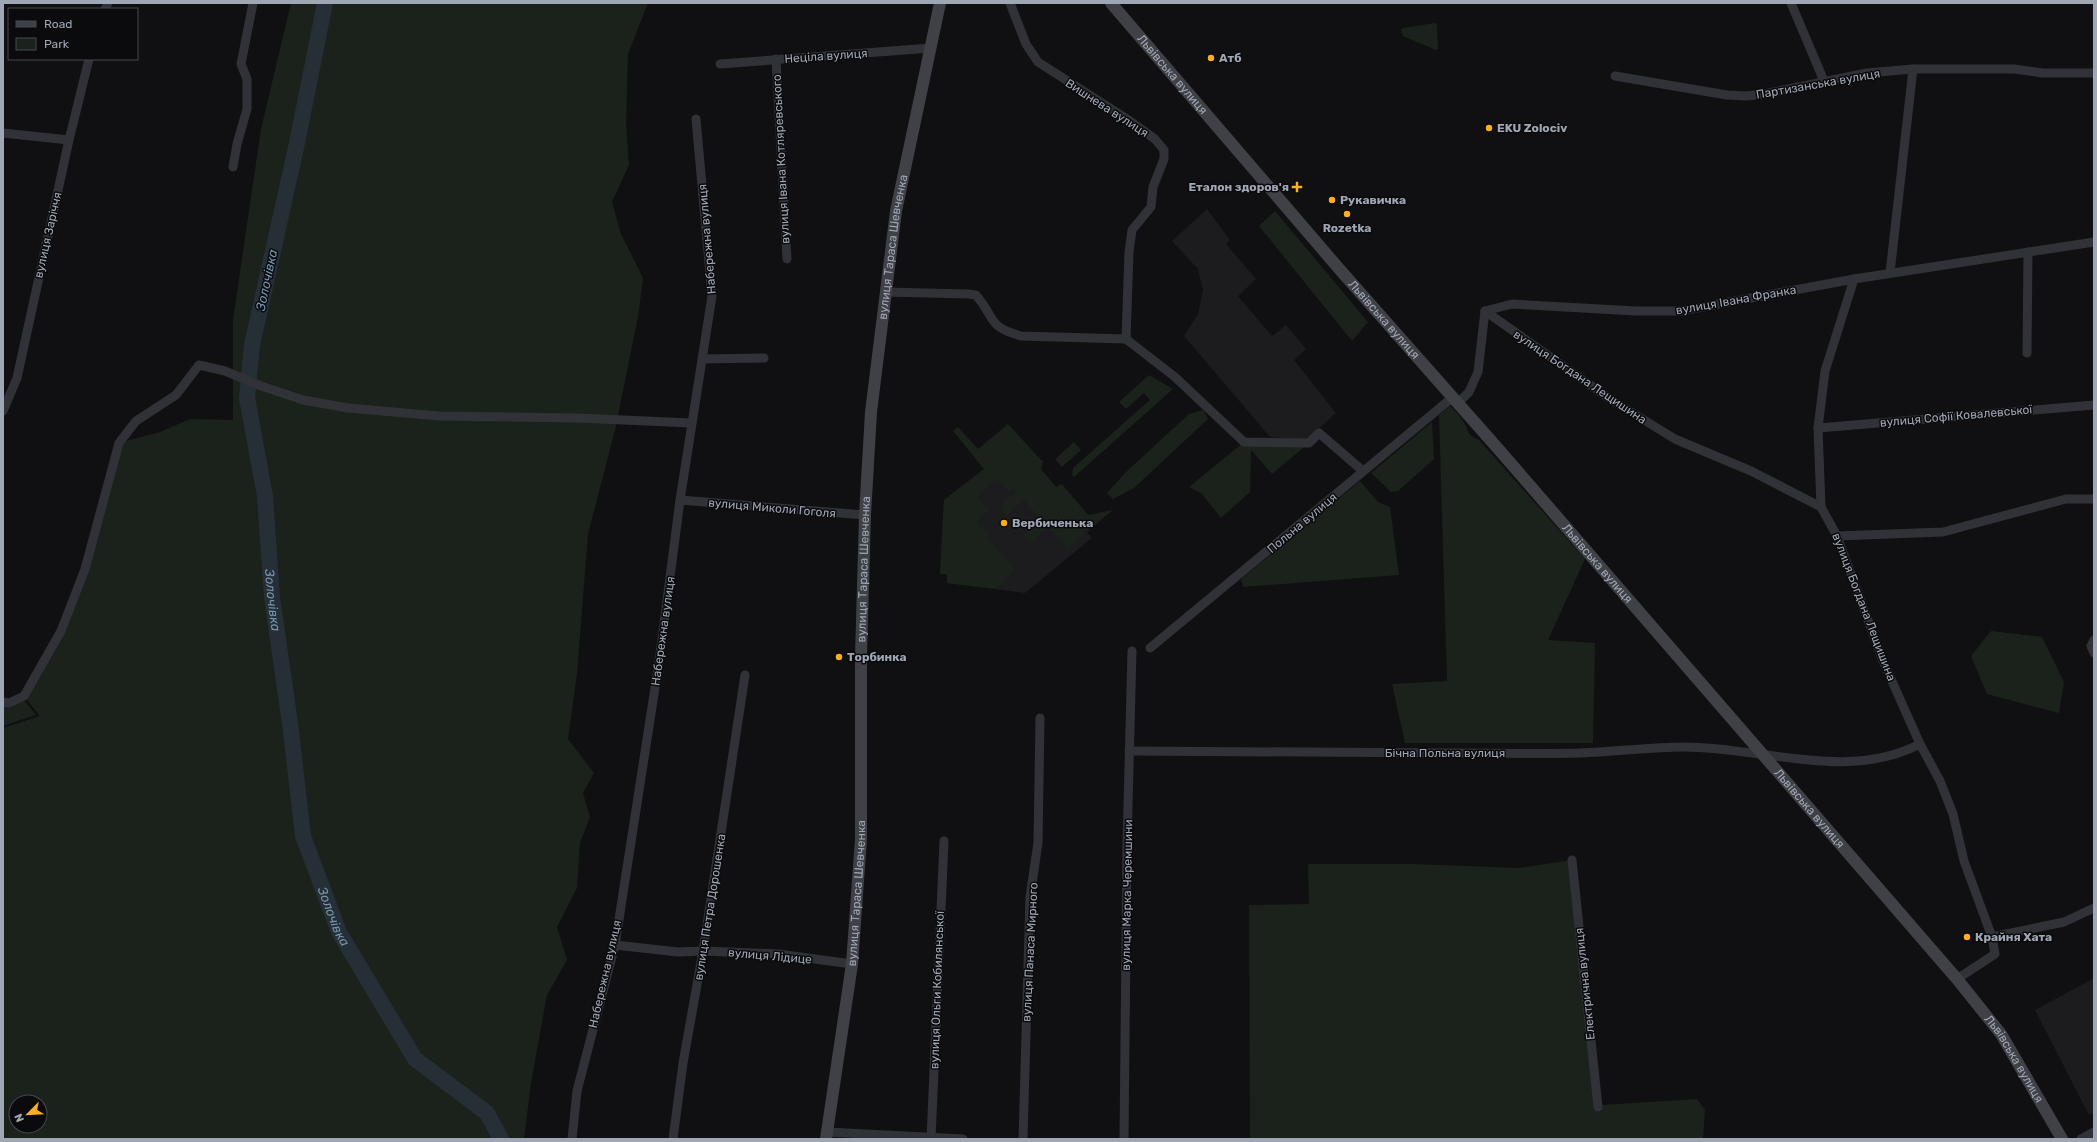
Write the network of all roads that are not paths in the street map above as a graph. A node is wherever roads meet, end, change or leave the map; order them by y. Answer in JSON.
{"nodes":[{"id":1,"x":253,"y":3,"type":"edge"},
{"id":2,"x":940,"y":3,"type":"edge"},
{"id":3,"x":1010,"y":3,"type":"edge"},
{"id":4,"x":1111,"y":3,"type":"edge"},
{"id":5,"x":1791,"y":3,"type":"edge"},
{"id":6,"x":931,"y":48,"type":"junction"},
{"id":7,"x":776,"y":59,"type":"junction"},
{"id":8,"x":90,"y":60,"type":"edge"},
{"id":9,"x":720,"y":64,"type":"dead end"},
{"id":10,"x":1913,"y":69,"type":"junction"},
{"id":11,"x":2094,"y":73,"type":"edge"},
{"id":12,"x":1615,"y":76,"type":"dead end"},
{"id":13,"x":1824,"y":81,"type":"junction"},
{"id":14,"x":696,"y":119,"type":"dead end"},
{"id":15,"x":3,"y":133,"type":"edge"},
{"id":16,"x":69,"y":140,"type":"junction"},
{"id":17,"x":233,"y":167,"type":"dead end"},
{"id":18,"x":2094,"y":242,"type":"edge"},
{"id":19,"x":2028,"y":252,"type":"junction"},
{"id":20,"x":787,"y":259,"type":"dead end"},
{"id":21,"x":1890,"y":273,"type":"junction"},
{"id":22,"x":1854,"y":279,"type":"junction"},
{"id":23,"x":885,"y":292,"type":"junction"},
{"id":24,"x":1485,"y":311,"type":"junction"},
{"id":25,"x":1126,"y":339,"type":"junction"},
{"id":26,"x":2027,"y":353,"type":"dead end"},
{"id":27,"x":764,"y":358,"type":"dead end"},
{"id":28,"x":702,"y":359,"type":"junction"},
{"id":29,"x":1455,"y":400,"type":"junction"},
{"id":30,"x":2094,"y":405,"type":"edge"},
{"id":31,"x":3,"y":410,"type":"edge"},
{"id":32,"x":691,"y":423,"type":"junction"},
{"id":33,"x":1818,"y":428,"type":"junction"},
{"id":34,"x":1363,"y":471,"type":"junction"},
{"id":35,"x":2094,"y":499,"type":"edge"},
{"id":36,"x":680,"y":500,"type":"junction"},
{"id":37,"x":1821,"y":507,"type":"junction"},
{"id":38,"x":865,"y":515,"type":"junction"},
{"id":39,"x":1838,"y":536,"type":"junction"},
{"id":40,"x":2094,"y":640,"type":"edge"},
{"id":41,"x":1150,"y":648,"type":"dead end"},
{"id":42,"x":1132,"y":651,"type":"dead end"},
{"id":43,"x":2094,"y":653,"type":"edge"},
{"id":44,"x":745,"y":675,"type":"dead end"},
{"id":45,"x":3,"y":702,"type":"edge"},
{"id":46,"x":1040,"y":718,"type":"dead end"},
{"id":47,"x":1920,"y":744,"type":"junction"},
{"id":48,"x":1129,"y":751,"type":"junction"},
{"id":49,"x":1760,"y":753,"type":"junction"},
{"id":50,"x":944,"y":841,"type":"dead end"},
{"id":51,"x":1572,"y":860,"type":"dead end"},
{"id":52,"x":2094,"y":908,"type":"edge"},
{"id":53,"x":1992,"y":937,"type":"junction"},
{"id":54,"x":615,"y":945,"type":"junction"},
{"id":55,"x":704,"y":951,"type":"junction"},
{"id":56,"x":852,"y":964,"type":"junction"},
{"id":57,"x":1956,"y":979,"type":"junction"},
{"id":58,"x":1598,"y":1107,"type":"dead end"},
{"id":59,"x":2094,"y":1132,"type":"edge"},
{"id":60,"x":827,"y":1136,"type":"edge"},
{"id":61,"x":931,"y":1138,"type":"edge"},
{"id":62,"x":572,"y":1139,"type":"edge"},
{"id":63,"x":673,"y":1139,"type":"edge"},
{"id":64,"x":963,"y":1139,"type":"edge"},
{"id":65,"x":1023,"y":1139,"type":"edge"},
{"id":66,"x":1124,"y":1139,"type":"edge"},
{"id":67,"x":2062,"y":1139,"type":"edge"},
{"id":68,"x":2081,"y":1139,"type":"edge"}],
"edges":[{"from":1,"to":17,"type":"street"},
{"from":2,"to":6,"type":"main road","name":"вулиця Тараса Шевченка"},
{"from":3,"to":25,"type":"street","name":"Вишнева вулиця"},
{"from":4,"to":29,"type":"main road","name":"Львівська вулиця"},
{"from":5,"to":13,"type":"street"},
{"from":6,"to":7,"type":"street","name":"Неціла вулиця"},
{"from":6,"to":23,"type":"main road","name":"вулиця Тараса Шевченка"},
{"from":7,"to":9,"type":"street","name":"Неціла вулиця"},
{"from":7,"to":20,"type":"street","name":"вулиця Івана Котляревського"},
{"from":8,"to":16,"type":"street","name":"вулиця Заріччя"},
{"from":10,"to":11,"type":"street","name":"Партизанська вулиця"},
{"from":10,"to":13,"type":"street","name":"Партизанська вулиця"},
{"from":10,"to":21,"type":"street"},
{"from":12,"to":13,"type":"street","name":"Партизанська вулиця"},
{"from":14,"to":28,"type":"street","name":"Набережна вулиця"},
{"from":15,"to":16,"type":"street"},
{"from":16,"to":31,"type":"street","name":"вулиця Заріччя"},
{"from":18,"to":19,"type":"street","name":"вулиця Івана Франка"},
{"from":19,"to":21,"type":"street","name":"вулиця Івана Франка"},
{"from":19,"to":26,"type":"street"},
{"from":21,"to":22,"type":"street","name":"вулиця Івана Франка"},
{"from":22,"to":24,"type":"street","name":"вулиця Івана Франка"},
{"from":22,"to":33,"type":"street"},
{"from":23,"to":25,"type":"street"},
{"from":23,"to":38,"type":"main road","name":"вулиця Тараса Шевченка"},
{"from":24,"to":29,"type":"street","name":"Польна вулиця"},
{"from":24,"to":37,"type":"street","name":"вулиця Богдана Лещишина"},
{"from":25,"to":34,"type":"street"},
{"from":27,"to":28,"type":"street"},
{"from":28,"to":32,"type":"street","name":"Набережна вулиця"},
{"from":29,"to":34,"type":"street","name":"Польна вулиця"},
{"from":29,"to":49,"type":"main road","name":"Львівська вулиця"},
{"from":30,"to":33,"type":"street","name":"вулиця Софії Ковалевської"},
{"from":32,"to":36,"type":"street","name":"Набережна вулиця"},
{"from":32,"to":45,"type":"street"},
{"from":33,"to":37,"type":"street"},
{"from":34,"to":41,"type":"street","name":"Польна вулиця"},
{"from":35,"to":39,"type":"street"},
{"from":36,"to":38,"type":"street","name":"вулиця Миколи Гоголя"},
{"from":36,"to":54,"type":"street","name":"Набережна вулиця"},
{"from":37,"to":39,"type":"street","name":"вулиця Богдана Лещишина"},
{"from":38,"to":56,"type":"main road","name":"вулиця Тараса Шевченка"},
{"from":39,"to":47,"type":"street","name":"вулиця Богдана Лещишина"},
{"from":40,"to":43,"type":"street"},
{"from":42,"to":48,"type":"street","name":"вулиця Марка Черемшини"},
{"from":44,"to":55,"type":"street","name":"вулиця Петра Дорошенка"},
{"from":46,"to":65,"type":"street","name":"вулиця Панаса Мирного"},
{"from":47,"to":49,"type":"street","name":"Бічна Польна вулиця"},
{"from":47,"to":53,"type":"street","name":"вулиця Богдана Лещишина"},
{"from":48,"to":49,"type":"street","name":"Бічна Польна вулиця"},
{"from":48,"to":66,"type":"street","name":"вулиця Марка Черемшини"},
{"from":49,"to":57,"type":"main road","name":"Львівська вулиця"},
{"from":50,"to":61,"type":"street","name":"вулиця Ольги Кобилянської"},
{"from":51,"to":58,"type":"street","name":"Електрична вулиця"},
{"from":52,"to":53,"type":"street"},
{"from":53,"to":57,"type":"street","name":"вулиця Богдана Лещишина"},
{"from":54,"to":55,"type":"street","name":"вулиця Лідице"},
{"from":54,"to":62,"type":"street","name":"Набережна вулиця"},
{"from":55,"to":56,"type":"street","name":"вулиця Лідице"},
{"from":55,"to":63,"type":"street","name":"вулиця Петра Дорошенка"},
{"from":56,"to":60,"type":"main road","name":"вулиця Тараса Шевченка"},
{"from":57,"to":67,"type":"main road","name":"Львівська вулиця"},
{"from":59,"to":68,"type":"street"},
{"from":60,"to":61,"type":"street"},
{"from":61,"to":64,"type":"street"}]}
